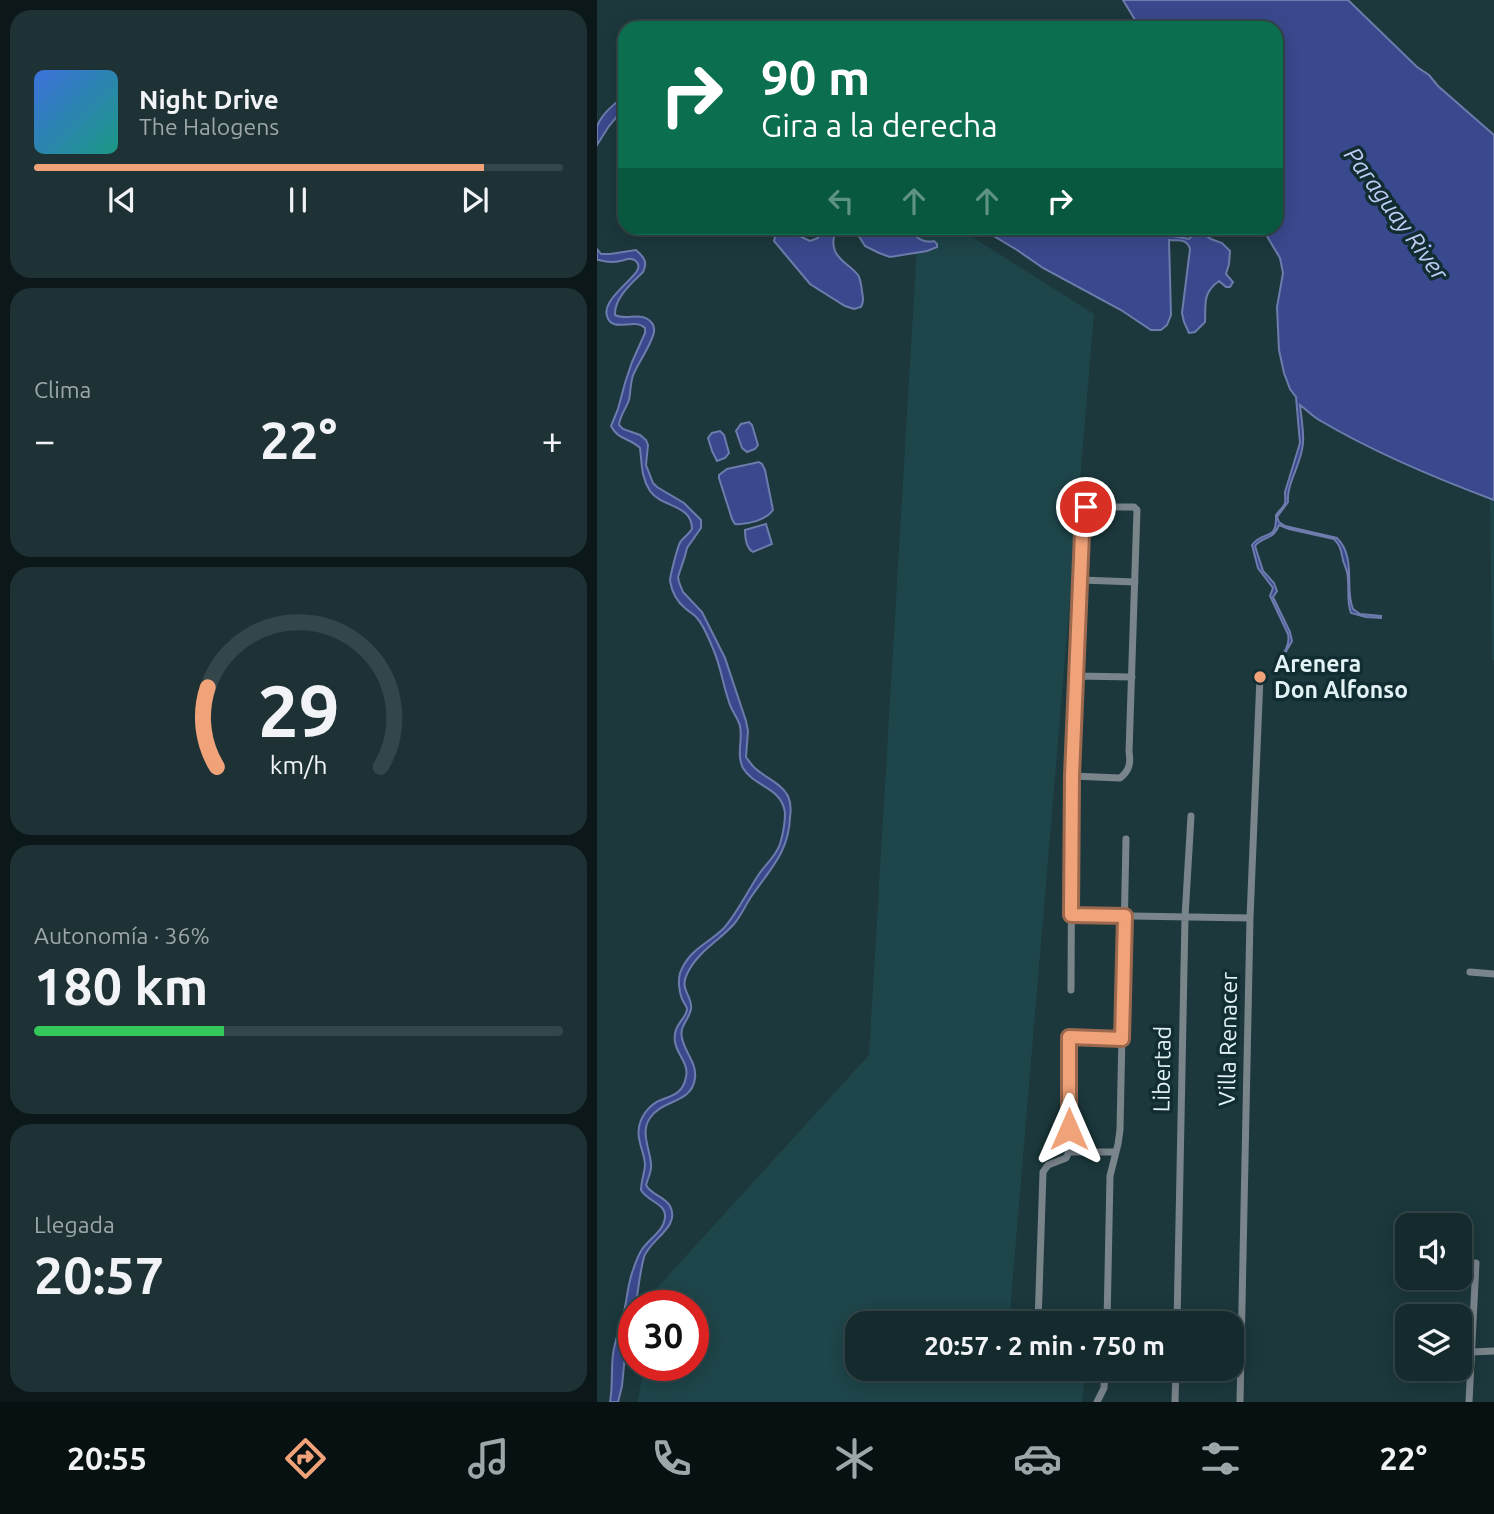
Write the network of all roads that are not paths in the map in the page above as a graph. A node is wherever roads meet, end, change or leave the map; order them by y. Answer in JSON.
{"nodes":[{"id":1,"x":1081,"y":580,"type":"junction"},
{"id":2,"x":1135,"y":582,"type":"junction"},
{"id":3,"x":1077,"y":676,"type":"junction"},
{"id":4,"x":1132,"y":677,"type":"junction"},
{"id":5,"x":1260,"y":677,"type":"dead end"},
{"id":6,"x":1072,"y":776,"type":"junction"},
{"id":7,"x":1191,"y":816,"type":"dead end"},
{"id":8,"x":1126,"y":839,"type":"dead end"},
{"id":9,"x":1071,"y":915,"type":"junction"},
{"id":10,"x":1125,"y":916,"type":"junction"},
{"id":11,"x":1185,"y":917,"type":"junction"},
{"id":12,"x":1250,"y":918,"type":"junction"},
{"id":13,"x":1470,"y":972,"type":"dead end"},
{"id":14,"x":1494,"y":974,"type":"edge"},
{"id":15,"x":1071,"y":990,"type":"dead end"},
{"id":16,"x":1122,"y":1039,"type":"junction"},
{"id":17,"x":1069,"y":1152,"type":"junction"},
{"id":18,"x":1115,"y":1152,"type":"junction"},
{"id":19,"x":1476,"y":1263,"type":"dead end"},
{"id":20,"x":1038,"y":1311,"type":"edge"},
{"id":21,"x":1107,"y":1311,"type":"edge"},
{"id":22,"x":1177,"y":1311,"type":"edge"},
{"id":23,"x":1472,"y":1334,"type":"edge"},
{"id":24,"x":1494,"y":1351,"type":"edge"},
{"id":25,"x":1472,"y":1352,"type":"edge"},
{"id":26,"x":1104,"y":1381,"type":"edge"},
{"id":27,"x":1176,"y":1381,"type":"edge"},
{"id":28,"x":1470,"y":1381,"type":"edge"},
{"id":29,"x":1097,"y":1402,"type":"edge"},
{"id":30,"x":1175,"y":1402,"type":"edge"},
{"id":31,"x":1240,"y":1402,"type":"edge"},
{"id":32,"x":1469,"y":1402,"type":"edge"}],
"edges":[{"from":1,"to":2,"type":"street"},
{"from":1,"to":2,"type":"street"},
{"from":1,"to":3,"type":"street"},
{"from":2,"to":4,"type":"street"},
{"from":3,"to":4,"type":"street"},
{"from":3,"to":6,"type":"street"},
{"from":4,"to":6,"type":"street"},
{"from":5,"to":12,"type":"street","name":"Villa Renacer"},
{"from":6,"to":9,"type":"street"},
{"from":7,"to":11,"type":"street","name":"Libertad"},
{"from":8,"to":10,"type":"street"},
{"from":9,"to":10,"type":"street"},
{"from":9,"to":15,"type":"street"},
{"from":10,"to":11,"type":"street"},
{"from":10,"to":16,"type":"street"},
{"from":11,"to":12,"type":"street"},
{"from":11,"to":22,"type":"street","name":"Libertad"},
{"from":12,"to":31,"type":"street","name":"Villa Renacer"},
{"from":13,"to":14,"type":"street"},
{"from":16,"to":17,"type":"street"},
{"from":16,"to":18,"type":"street"},
{"from":17,"to":18,"type":"street"},
{"from":17,"to":20,"type":"street"},
{"from":18,"to":21,"type":"street"},
{"from":19,"to":23,"type":"street"},
{"from":24,"to":25,"type":"street"},
{"from":26,"to":29,"type":"street"},
{"from":27,"to":30,"type":"street"},
{"from":28,"to":32,"type":"street"}]}
